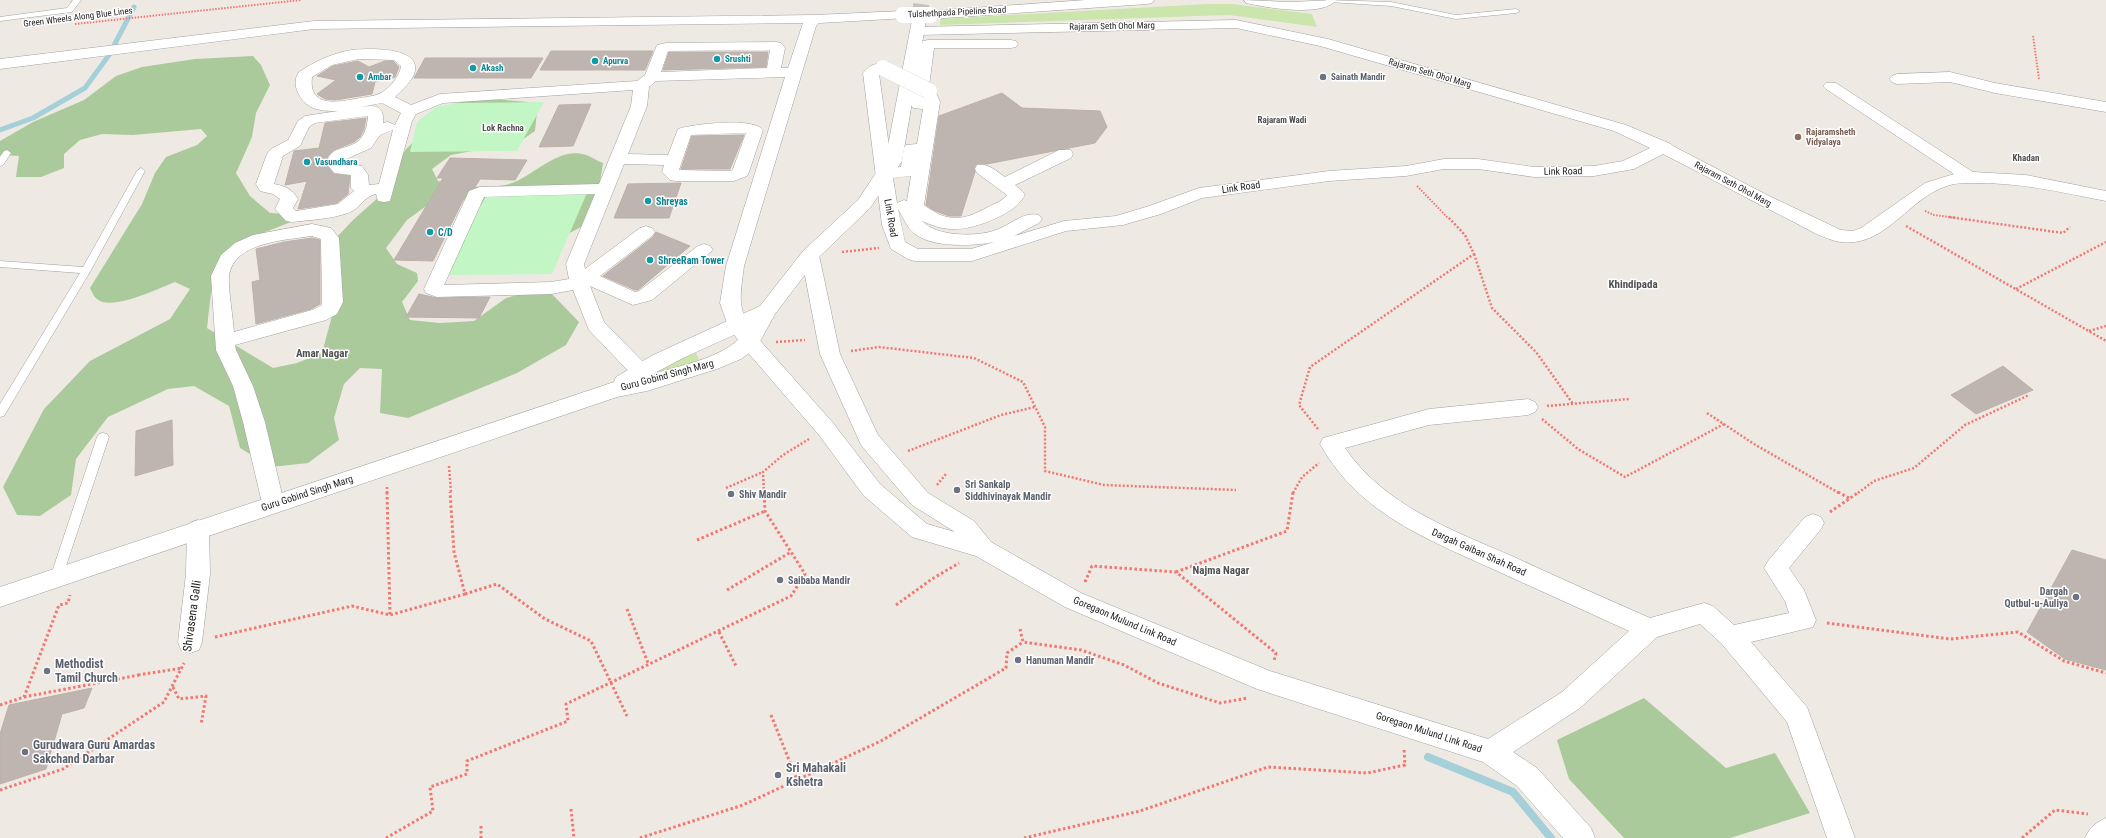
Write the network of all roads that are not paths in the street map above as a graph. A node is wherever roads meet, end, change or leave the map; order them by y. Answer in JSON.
{"nodes":[{"id":1,"x":77,"y":0,"type":"edge"},
{"id":2,"x":1147,"y":0,"type":"edge"},
{"id":3,"x":1251,"y":0,"type":"edge"},
{"id":4,"x":1329,"y":0,"type":"edge"},
{"id":5,"x":1516,"y":11,"type":"dead end"},
{"id":6,"x":815,"y":18,"type":"junction"},
{"id":7,"x":0,"y":19,"type":"edge"},
{"id":8,"x":922,"y":22,"type":"junction"},
{"id":9,"x":946,"y":36,"type":"junction"},
{"id":10,"x":1011,"y":44,"type":"dead end"},
{"id":11,"x":0,"y":64,"type":"edge"},
{"id":12,"x":774,"y":67,"type":"dead end"},
{"id":13,"x":795,"y":72,"type":"junction"},
{"id":14,"x":1897,"y":79,"type":"dead end"},
{"id":15,"x":647,"y":81,"type":"junction"},
{"id":16,"x":1831,"y":86,"type":"dead end"},
{"id":17,"x":385,"y":98,"type":"junction"},
{"id":18,"x":2106,"y":107,"type":"edge"},
{"id":19,"x":407,"y":116,"type":"junction"},
{"id":20,"x":375,"y":131,"type":"junction"},
{"id":21,"x":1665,"y":147,"type":"junction"},
{"id":22,"x":7,"y":154,"type":"dead end"},
{"id":23,"x":1065,"y":154,"type":"dead end"},
{"id":24,"x":617,"y":159,"type":"junction"},
{"id":25,"x":674,"y":160,"type":"junction"},
{"id":26,"x":0,"y":163,"type":"edge"},
{"id":27,"x":983,"y":169,"type":"dead end"},
{"id":28,"x":141,"y":171,"type":"dead end"},
{"id":29,"x":884,"y":173,"type":"junction"},
{"id":30,"x":1971,"y":178,"type":"junction"},
{"id":31,"x":1004,"y":185,"type":"junction"},
{"id":32,"x":606,"y":189,"type":"junction"},
{"id":33,"x":364,"y":191,"type":"junction"},
{"id":34,"x":2106,"y":196,"type":"edge"},
{"id":35,"x":888,"y":201,"type":"junction"},
{"id":36,"x":1033,"y":219,"type":"dead end"},
{"id":37,"x":646,"y":232,"type":"dead end"},
{"id":38,"x":704,"y":250,"type":"dead end"},
{"id":39,"x":810,"y":255,"type":"junction"},
{"id":40,"x":0,"y":264,"type":"edge"},
{"id":41,"x":86,"y":270,"type":"junction"},
{"id":42,"x":582,"y":280,"type":"junction"},
{"id":43,"x":744,"y":334,"type":"junction"},
{"id":44,"x":226,"y":341,"type":"junction"},
{"id":45,"x":643,"y":377,"type":"junction"},
{"id":46,"x":1528,"y":407,"type":"road end"},
{"id":47,"x":0,"y":414,"type":"edge"},
{"id":48,"x":103,"y":437,"type":"dead end"},
{"id":49,"x":273,"y":503,"type":"junction"},
{"id":50,"x":1813,"y":523,"type":"road end"},
{"id":51,"x":198,"y":529,"type":"junction"},
{"id":52,"x":984,"y":549,"type":"junction"},
{"id":53,"x":56,"y":578,"type":"junction"},
{"id":54,"x":0,"y":597,"type":"edge"},
{"id":55,"x":1649,"y":630,"type":"junction"},
{"id":56,"x":1730,"y":636,"type":"junction"},
{"id":57,"x":190,"y":642,"type":"road end"},
{"id":58,"x":1491,"y":752,"type":"junction"},
{"id":59,"x":1581,"y":838,"type":"edge"},
{"id":60,"x":1841,"y":838,"type":"edge"}],
"edges":[{"from":1,"to":7,"type":"lane"},
{"from":2,"to":8,"type":"street","name":"Tulshethpada Pipeline Road"},
{"from":3,"to":4,"type":"street"},
{"from":4,"to":5,"type":"lane"},
{"from":6,"to":8,"type":"street","name":"Tulshethpada Pipeline Road","bridge":true},
{"from":6,"to":11,"type":"street","name":"Tulshethpada Pipeline Road"},
{"from":6,"to":13,"type":"street"},
{"from":8,"to":9,"type":"street","name":"Rajaram Seth Ohol Marg"},
{"from":8,"to":29,"type":"street"},
{"from":9,"to":10,"type":"street"},
{"from":9,"to":21,"type":"street","name":"Rajaram Seth Ohol Marg"},
{"from":9,"to":29,"type":"street"},
{"from":12,"to":15,"type":"street"},
{"from":13,"to":15,"type":"street"},
{"from":13,"to":43,"type":"street"},
{"from":14,"to":18,"type":"street"},
{"from":15,"to":19,"type":"street"},
{"from":15,"to":24,"type":"street"},
{"from":16,"to":30,"type":"street"},
{"from":17,"to":17,"type":"street"},
{"from":17,"to":19,"type":"street"},
{"from":19,"to":20,"type":"street"},
{"from":19,"to":33,"type":"street"},
{"from":20,"to":33,"type":"street"},
{"from":20,"to":33,"type":"street"},
{"from":21,"to":30,"type":"street","name":"Rajaram Seth Ohol Marg"},
{"from":21,"to":35,"type":"street","name":"Link Road"},
{"from":22,"to":26,"type":"lane"},
{"from":23,"to":31,"type":"street"},
{"from":24,"to":25,"type":"street"},
{"from":24,"to":32,"type":"street"},
{"from":25,"to":25,"type":"street"},
{"from":27,"to":31,"type":"street"},
{"from":28,"to":41,"type":"lane"},
{"from":29,"to":31,"type":"street","bridge":true},
{"from":29,"to":35,"type":"street","name":"Link Road"},
{"from":29,"to":39,"type":"street"},
{"from":30,"to":34,"type":"street","name":"Rajaram Seth Ohol Marg"},
{"from":32,"to":42,"type":"street"},
{"from":32,"to":42,"type":"street"},
{"from":35,"to":36,"type":"street"},
{"from":37,"to":42,"type":"street"},
{"from":38,"to":42,"type":"street"},
{"from":39,"to":43,"type":"street","name":"Guru Gobind Singh Marg"},
{"from":39,"to":52,"type":"street","name":"Goregaon Mulund Link Road"},
{"from":40,"to":41,"type":"lane"},
{"from":41,"to":47,"type":"lane"},
{"from":42,"to":45,"type":"street"},
{"from":43,"to":45,"type":"street","name":"Guru Gobind Singh Marg"},
{"from":43,"to":52,"type":"street"},
{"from":44,"to":44,"type":"street"},
{"from":44,"to":49,"type":"street"},
{"from":45,"to":49,"type":"street","name":"Guru Gobind Singh Marg"},
{"from":46,"to":55,"type":"street","name":"Dargah Gaiban Shah Road"},
{"from":48,"to":53,"type":"lane"},
{"from":49,"to":51,"type":"street","name":"Guru Gobind Singh Marg"},
{"from":50,"to":56,"type":"street"},
{"from":51,"to":53,"type":"street","name":"Guru Gobind Singh Marg"},
{"from":51,"to":57,"type":"street","name":"Shivasena Galli"},
{"from":52,"to":58,"type":"street","name":"Goregaon Mulund Link Road"},
{"from":53,"to":54,"type":"street","name":"Guru Gobind Singh Marg"},
{"from":55,"to":56,"type":"street"},
{"from":55,"to":58,"type":"street"},
{"from":56,"to":60,"type":"street"},
{"from":58,"to":59,"type":"street","name":"Goregaon Mulund Link Road"}]}
